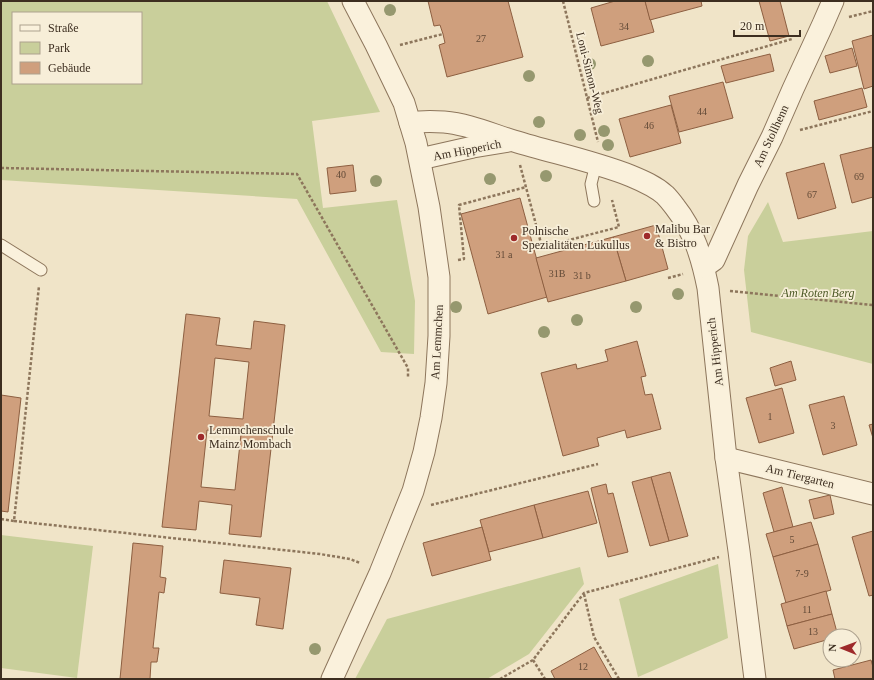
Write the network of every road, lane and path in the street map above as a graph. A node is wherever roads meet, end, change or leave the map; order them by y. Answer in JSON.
{"nodes":[{"id":1,"x":353,"y":1,"type":"edge"},
{"id":2,"x":563,"y":1,"type":"edge"},
{"id":3,"x":833,"y":1,"type":"edge"},
{"id":4,"x":820,"y":31,"type":"junction"},
{"id":5,"x":443,"y":34,"type":"dead end"},
{"id":6,"x":399,"y":45,"type":"dead end"},
{"id":7,"x":587,"y":98,"type":"junction"},
{"id":8,"x":873,"y":110,"type":"edge"},
{"id":9,"x":410,"y":123,"type":"junction"},
{"id":10,"x":772,"y":137,"type":"junction"},
{"id":11,"x":514,"y":141,"type":"junction"},
{"id":12,"x":597,"y":154,"type":"junction"},
{"id":13,"x":420,"y":159,"type":"junction"},
{"id":14,"x":1,"y":168,"type":"edge"},
{"id":15,"x":526,"y":186,"type":"junction"},
{"id":16,"x":594,"y":201,"type":"dead end"},
{"id":17,"x":554,"y":244,"type":"dead end"},
{"id":18,"x":1,"y":245,"type":"edge"},
{"id":19,"x":458,"y":260,"type":"dead end"},
{"id":20,"x":704,"y":267,"type":"junction"},
{"id":21,"x":41,"y":270,"type":"joint"},
{"id":22,"x":683,"y":274,"type":"dead end"},
{"id":23,"x":668,"y":278,"type":"dead end"},
{"id":24,"x":708,"y":288,"type":"junction"},
{"id":25,"x":873,"y":305,"type":"edge"},
{"id":26,"x":408,"y":378,"type":"dead end"},
{"id":27,"x":726,"y":458,"type":"junction"},
{"id":28,"x":598,"y":464,"type":"dead end"},
{"id":29,"x":873,"y":494,"type":"edge"},
{"id":30,"x":426,"y":506,"type":"dead end"},
{"id":31,"x":1,"y":520,"type":"edge"},
{"id":32,"x":14,"y":521,"type":"junction"},
{"id":33,"x":726,"y":555,"type":"dead end"},
{"id":34,"x":363,"y":564,"type":"dead end"},
{"id":35,"x":584,"y":593,"type":"junction"},
{"id":36,"x":533,"y":660,"type":"junction"},
{"id":37,"x":332,"y":679,"type":"edge"},
{"id":38,"x":500,"y":679,"type":"edge"},
{"id":39,"x":545,"y":679,"type":"edge"},
{"id":40,"x":619,"y":679,"type":"edge"},
{"id":41,"x":755,"y":679,"type":"edge"}],
"edges":[{"from":1,"to":9,"type":"street","name":"Am Lemmchen"},
{"from":2,"to":7,"type":"path","name":"Loni-Simon-Weg"},
{"from":3,"to":4,"type":"street","name":"Am Stollhenn"},
{"from":4,"to":7,"type":"path"},
{"from":4,"to":10,"type":"street","name":"Am Stollhenn"},
{"from":5,"to":6,"type":"path"},
{"from":7,"to":12,"type":"path","name":"Loni-Simon-Weg"},
{"from":8,"to":10,"type":"path"},
{"from":9,"to":11,"type":"street","name":"Am Hipperich"},
{"from":9,"to":13,"type":"street","name":"Am Lemmchen"},
{"from":10,"to":20,"type":"street","name":"Am Stollhenn"},
{"from":11,"to":12,"type":"street","name":"Am Hipperich"},
{"from":11,"to":13,"type":"street","name":"Am Hipperich"},
{"from":11,"to":15,"type":"path"},
{"from":12,"to":16,"type":"lane"},
{"from":12,"to":20,"type":"street","name":"Am Hipperich"},
{"from":13,"to":37,"type":"street","name":"Am Lemmchen"},
{"from":14,"to":26,"type":"path"},
{"from":15,"to":17,"type":"path"},
{"from":15,"to":19,"type":"path"},
{"from":18,"to":21,"type":"lane"},
{"from":20,"to":24,"type":"street","name":"Am Hipperich"},
{"from":21,"to":32,"type":"path"},
{"from":22,"to":23,"type":"path"},
{"from":24,"to":25,"type":"path"},
{"from":24,"to":27,"type":"street","name":"Am Hipperich"},
{"from":27,"to":29,"type":"street","name":"Am Tiergarten"},
{"from":27,"to":41,"type":"street","name":"Am Hipperich"},
{"from":28,"to":30,"type":"path"},
{"from":31,"to":32,"type":"path"},
{"from":32,"to":34,"type":"path"},
{"from":33,"to":35,"type":"path"},
{"from":35,"to":36,"type":"path"},
{"from":35,"to":40,"type":"path"},
{"from":36,"to":38,"type":"path"},
{"from":36,"to":39,"type":"path"}]}
